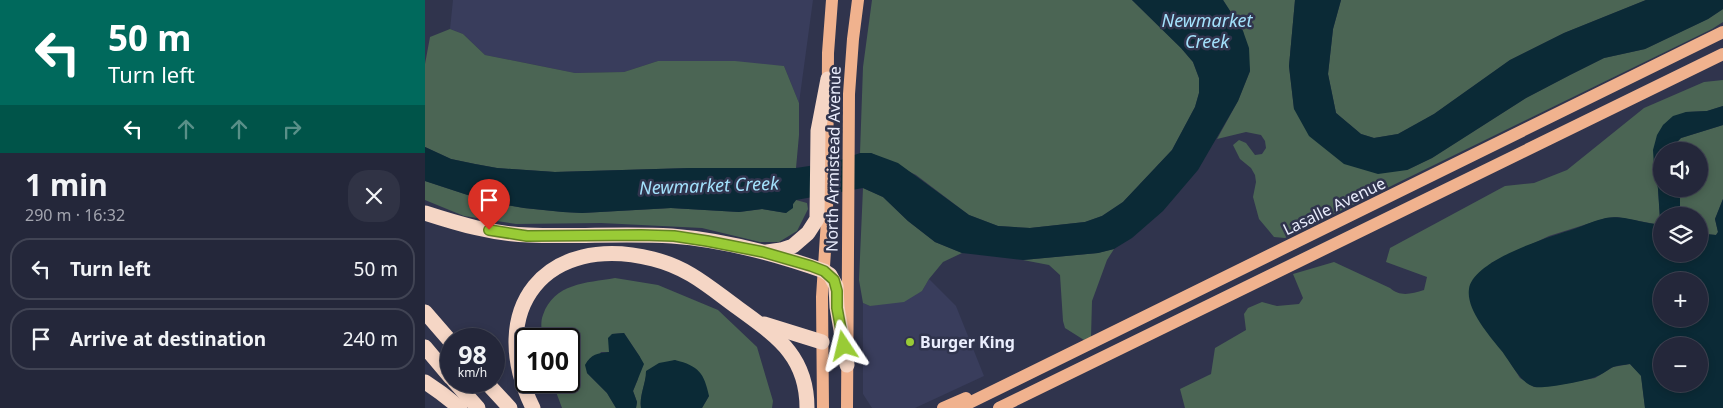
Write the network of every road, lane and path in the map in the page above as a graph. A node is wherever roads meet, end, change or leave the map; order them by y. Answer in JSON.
{"nodes":[{"id":1,"x":832,"y":0,"type":"edge"},
{"id":2,"x":858,"y":0,"type":"edge"},
{"id":3,"x":1723,"y":32,"type":"edge"},
{"id":4,"x":1723,"y":54,"type":"edge"},
{"id":5,"x":827,"y":80,"type":"joint"},
{"id":6,"x":823,"y":203,"type":"junction"},
{"id":7,"x":425,"y":213,"type":"edge"},
{"id":8,"x":763,"y":252,"type":"junction"},
{"id":9,"x":824,"y":271,"type":"junction"},
{"id":10,"x":425,"y":312,"type":"edge"},
{"id":11,"x":761,"y":323,"type":"junction"},
{"id":12,"x":440,"y":329,"type":"edge"},
{"id":13,"x":822,"y":342,"type":"junction"},
{"id":14,"x":425,"y":347,"type":"edge"},
{"id":15,"x":1049,"y":364,"type":"junction"},
{"id":16,"x":440,"y":365,"type":"edge"},
{"id":17,"x":847,"y":365,"type":"junction"},
{"id":18,"x":425,"y":382,"type":"edge"},
{"id":19,"x":465,"y":393,"type":"edge"},
{"id":20,"x":496,"y":393,"type":"edge"},
{"id":21,"x":847,"y":393,"type":"junction"},
{"id":22,"x":459,"y":408,"type":"edge"},
{"id":23,"x":478,"y":408,"type":"edge"},
{"id":24,"x":510,"y":408,"type":"edge"},
{"id":25,"x":533,"y":408,"type":"edge"},
{"id":26,"x":807,"y":408,"type":"edge"},
{"id":27,"x":823,"y":408,"type":"edge"},
{"id":28,"x":847,"y":408,"type":"edge"},
{"id":29,"x":853,"y":408,"type":"edge"},
{"id":30,"x":943,"y":408,"type":"edge"},
{"id":31,"x":959,"y":408,"type":"edge"},
{"id":32,"x":999,"y":408,"type":"edge"}],
"edges":[{"from":1,"to":5,"type":"main road","name":"North Armistead Avenue"},
{"from":2,"to":17,"type":"main road","name":"North Armistead Avenue"},
{"from":3,"to":15,"type":"main road","name":"Lasalle Avenue"},
{"from":4,"to":32,"type":"main road"},
{"from":5,"to":6,"type":"highway"},
{"from":6,"to":8,"type":"highway"},
{"from":6,"to":9,"type":"main road","name":"North Armistead Avenue"},
{"from":7,"to":8,"type":"highway"},
{"from":8,"to":9,"type":"highway"},
{"from":9,"to":13,"type":"main road","name":"North Armistead Avenue"},
{"from":9,"to":17,"type":"highway"},
{"from":10,"to":12,"type":"highway"},
{"from":11,"to":13,"type":"highway"},
{"from":11,"to":25,"type":"highway"},
{"from":11,"to":26,"type":"highway"},
{"from":13,"to":27,"type":"main road","name":"North Armistead Avenue"},
{"from":14,"to":16,"type":"highway"},
{"from":15,"to":30,"type":"main road"},
{"from":15,"to":31,"type":"main road","name":"Lasalle Avenue"},
{"from":17,"to":21,"type":"main road","name":"North Armistead Avenue"},
{"from":18,"to":22,"type":"highway"},
{"from":19,"to":23,"type":"highway"},
{"from":20,"to":24,"type":"highway"},
{"from":21,"to":28,"type":"main road","name":"North Armistead Avenue"},
{"from":21,"to":29,"type":"main road"}]}
